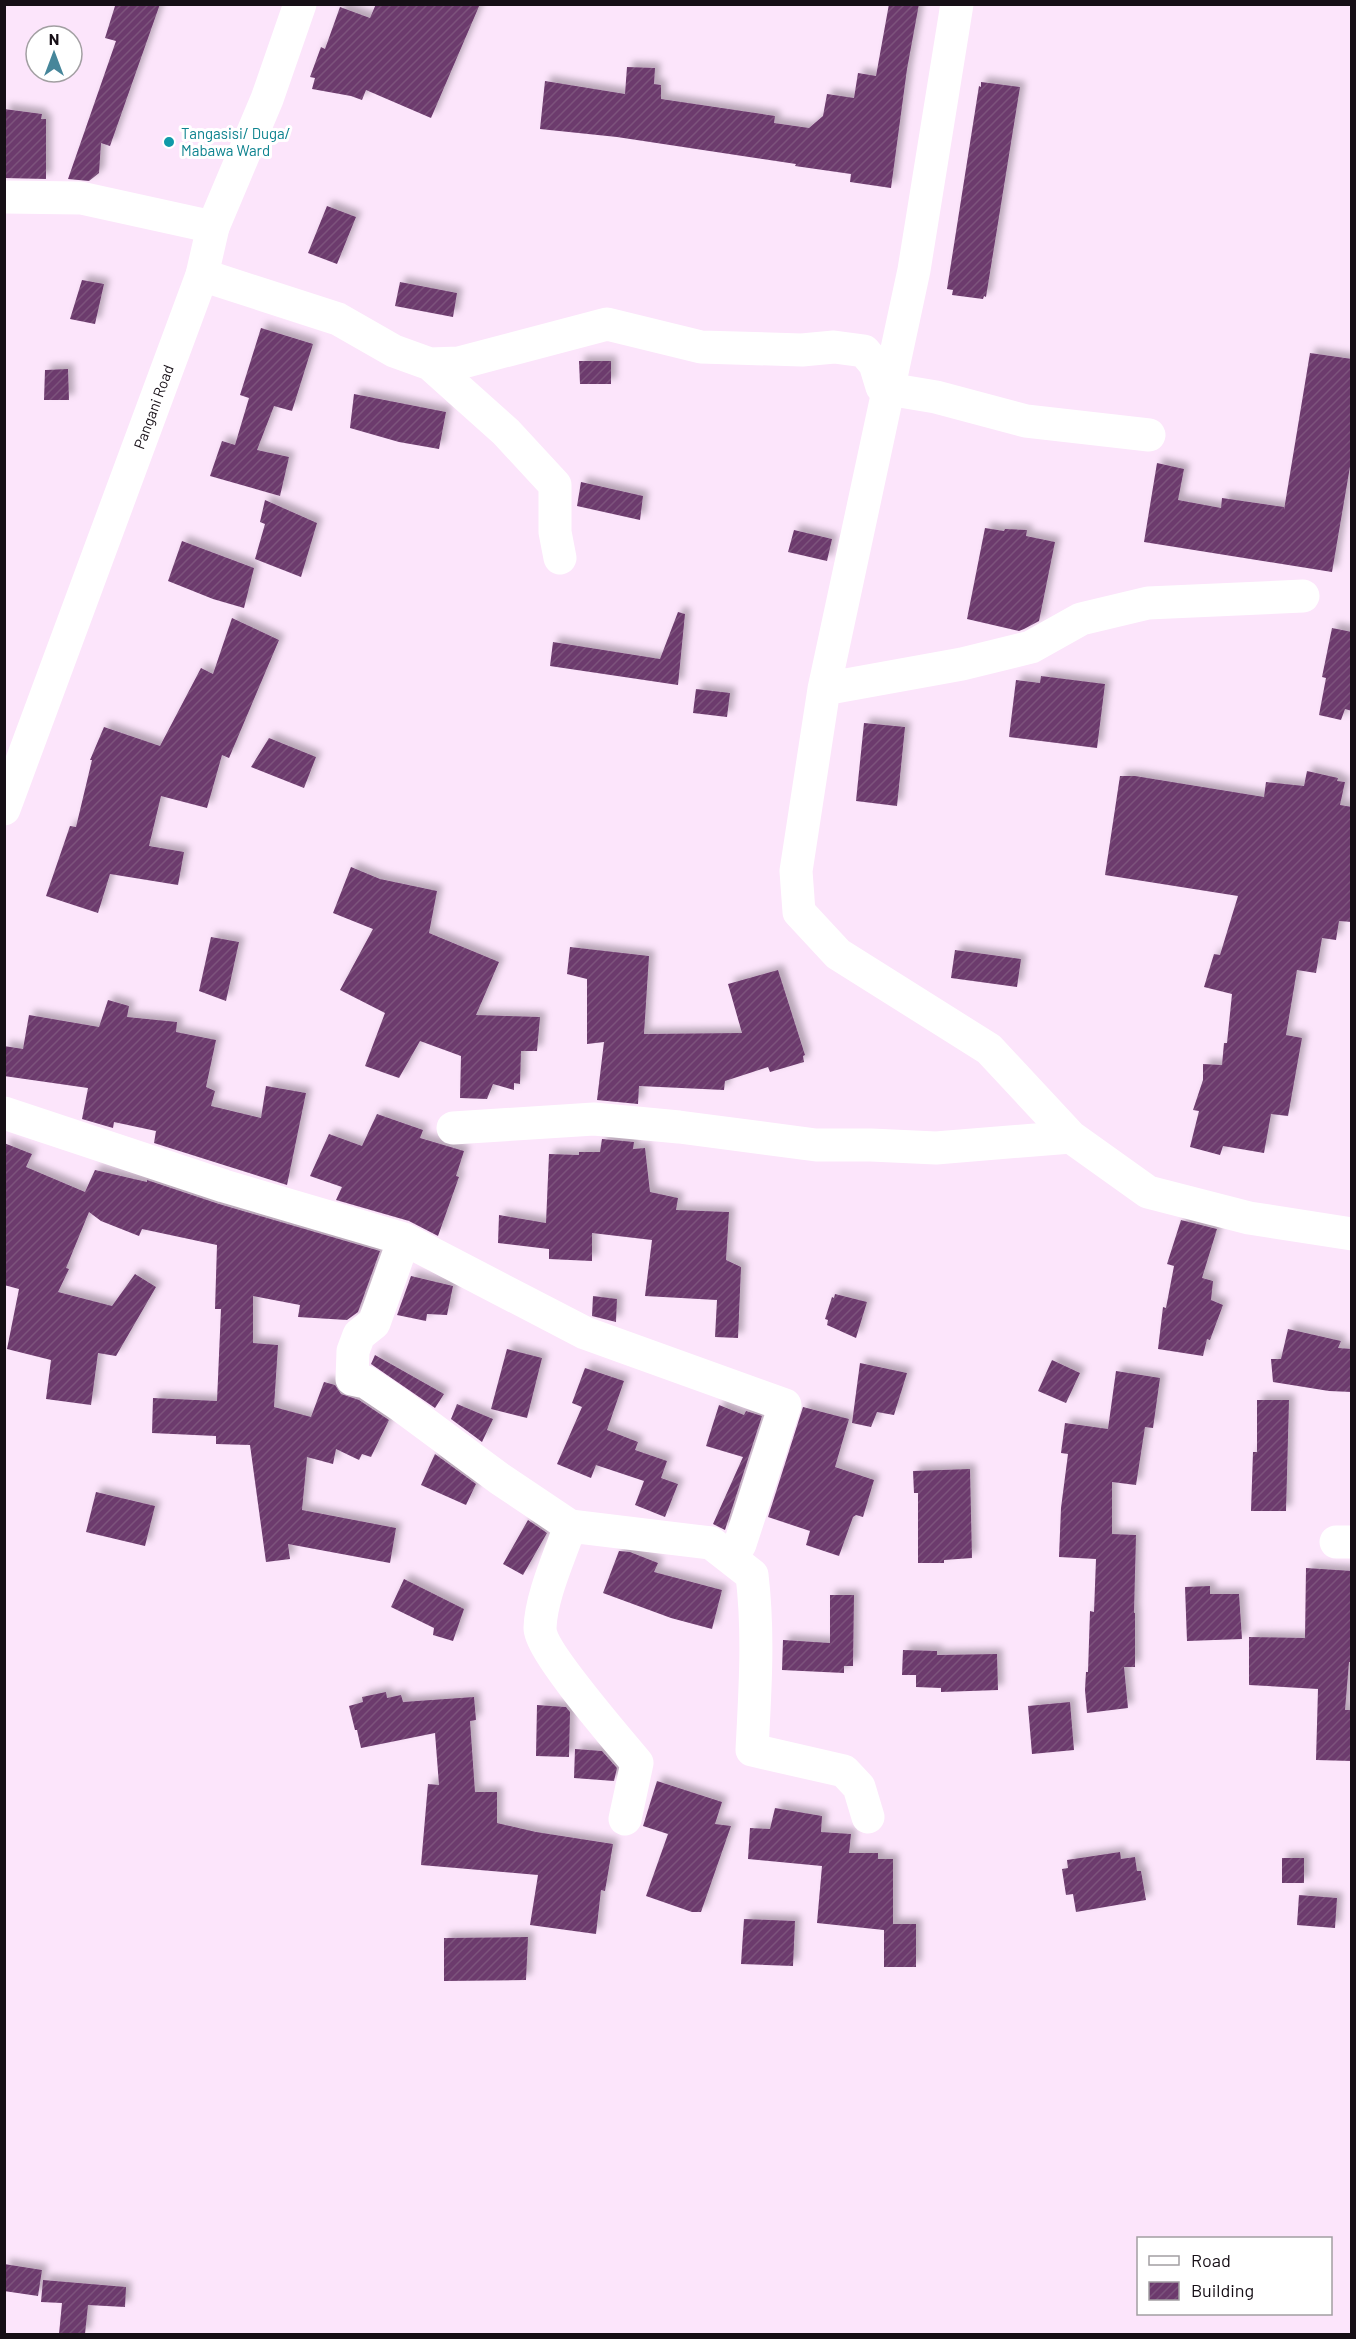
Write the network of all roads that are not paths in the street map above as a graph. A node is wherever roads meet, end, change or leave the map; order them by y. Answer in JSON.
{"nodes":[{"id":1,"x":300,"y":4,"type":"edge"},
{"id":2,"x":957,"y":4,"type":"edge"},
{"id":3,"x":4,"y":197,"type":"edge"},
{"id":4,"x":213,"y":227,"type":"junction"},
{"id":5,"x":202,"y":275,"type":"junction"},
{"id":6,"x":430,"y":364,"type":"junction"},
{"id":7,"x":888,"y":389,"type":"junction"},
{"id":8,"x":1149,"y":435,"type":"dead end"},
{"id":9,"x":560,"y":558,"type":"dead end"},
{"id":10,"x":1303,"y":596,"type":"dead end"},
{"id":11,"x":824,"y":689,"type":"junction"},
{"id":12,"x":4,"y":809,"type":"edge"},
{"id":13,"x":4,"y":1113,"type":"edge"},
{"id":14,"x":453,"y":1128,"type":"dead end"},
{"id":15,"x":1071,"y":1137,"type":"junction"},
{"id":16,"x":1352,"y":1234,"type":"edge"},
{"id":17,"x":404,"y":1239,"type":"junction"},
{"id":18,"x":570,"y":1526,"type":"junction"},
{"id":19,"x":731,"y":1558,"type":"junction"},
{"id":20,"x":868,"y":1817,"type":"dead end"},
{"id":21,"x":625,"y":1820,"type":"dead end"}],
"edges":[{"from":1,"to":4,"type":"street","name":"Pangani Road"},
{"from":2,"to":7,"type":"street"},
{"from":3,"to":4,"type":"street"},
{"from":4,"to":5,"type":"street","name":"Pangani Road"},
{"from":5,"to":6,"type":"street"},
{"from":5,"to":12,"type":"street","name":"Pangani Road"},
{"from":6,"to":7,"type":"street"},
{"from":6,"to":9,"type":"street"},
{"from":7,"to":8,"type":"street"},
{"from":7,"to":11,"type":"street"},
{"from":10,"to":11,"type":"street"},
{"from":11,"to":15,"type":"street"},
{"from":13,"to":17,"type":"street"},
{"from":14,"to":15,"type":"street"},
{"from":15,"to":16,"type":"street"},
{"from":17,"to":18,"type":"street"},
{"from":17,"to":19,"type":"street"},
{"from":18,"to":19,"type":"street"},
{"from":18,"to":21,"type":"street"},
{"from":19,"to":20,"type":"street"}]}
